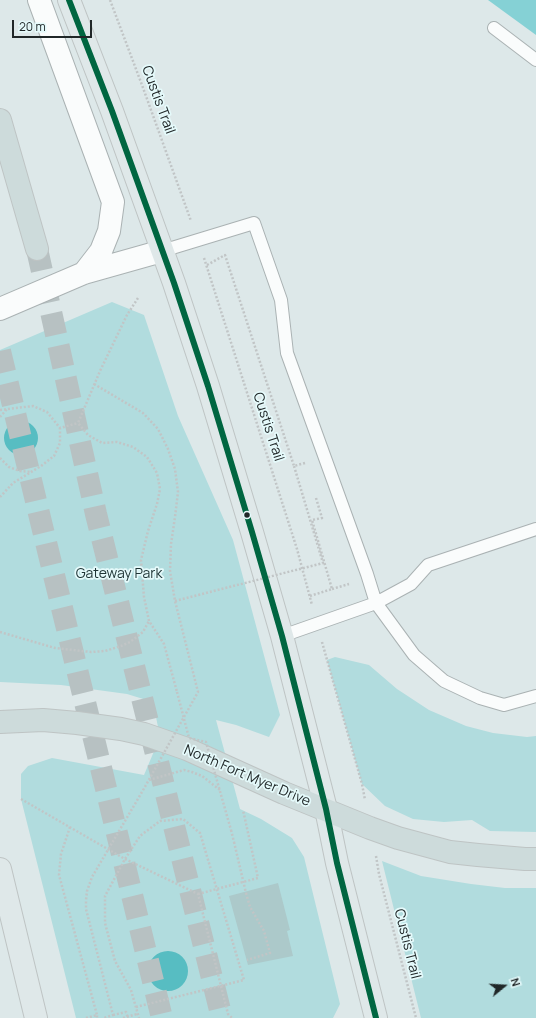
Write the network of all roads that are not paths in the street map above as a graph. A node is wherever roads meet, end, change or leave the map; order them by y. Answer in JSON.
{"nodes":[{"id":1,"x":39,"y":0,"type":"edge"},
{"id":2,"x":69,"y":0,"type":"edge"},
{"id":3,"x":494,"y":28,"type":"dead end"},
{"id":4,"x":536,"y":60,"type":"edge"},
{"id":5,"x":0,"y":120,"type":"edge"},
{"id":6,"x":37,"y":249,"type":"tunnel mouth"},
{"id":7,"x":162,"y":251,"type":"junction"},
{"id":8,"x":84,"y":273,"type":"junction"},
{"id":9,"x":0,"y":309,"type":"edge"},
{"id":10,"x":536,"y":529,"type":"edge"},
{"id":11,"x":376,"y":603,"type":"junction"},
{"id":12,"x":282,"y":636,"type":"junction"},
{"id":13,"x":536,"y":696,"type":"edge"},
{"id":14,"x":0,"y":722,"type":"edge"},
{"id":15,"x":326,"y":809,"type":"junction"},
{"id":16,"x":536,"y":859,"type":"edge"},
{"id":17,"x":0,"y":869,"type":"edge"},
{"id":18,"x":36,"y":1018,"type":"edge"},
{"id":19,"x":376,"y":1018,"type":"edge"}],
"edges":[{"from":1,"to":8,"type":"street"},
{"from":2,"to":7,"type":"main road"},
{"from":3,"to":4,"type":"lane"},
{"from":5,"to":6,"type":"highway"},
{"from":7,"to":8,"type":"street"},
{"from":7,"to":11,"type":"lane"},
{"from":7,"to":12,"type":"main road"},
{"from":8,"to":9,"type":"street"},
{"from":10,"to":11,"type":"lane"},
{"from":11,"to":12,"type":"lane"},
{"from":11,"to":13,"type":"lane"},
{"from":12,"to":15,"type":"main road"},
{"from":14,"to":15,"type":"highway","name":"North Fort Myer Drive"},
{"from":15,"to":16,"type":"highway","name":"North Fort Myer Drive"},
{"from":15,"to":19,"type":"main road"},
{"from":17,"to":18,"type":"main road"}]}
